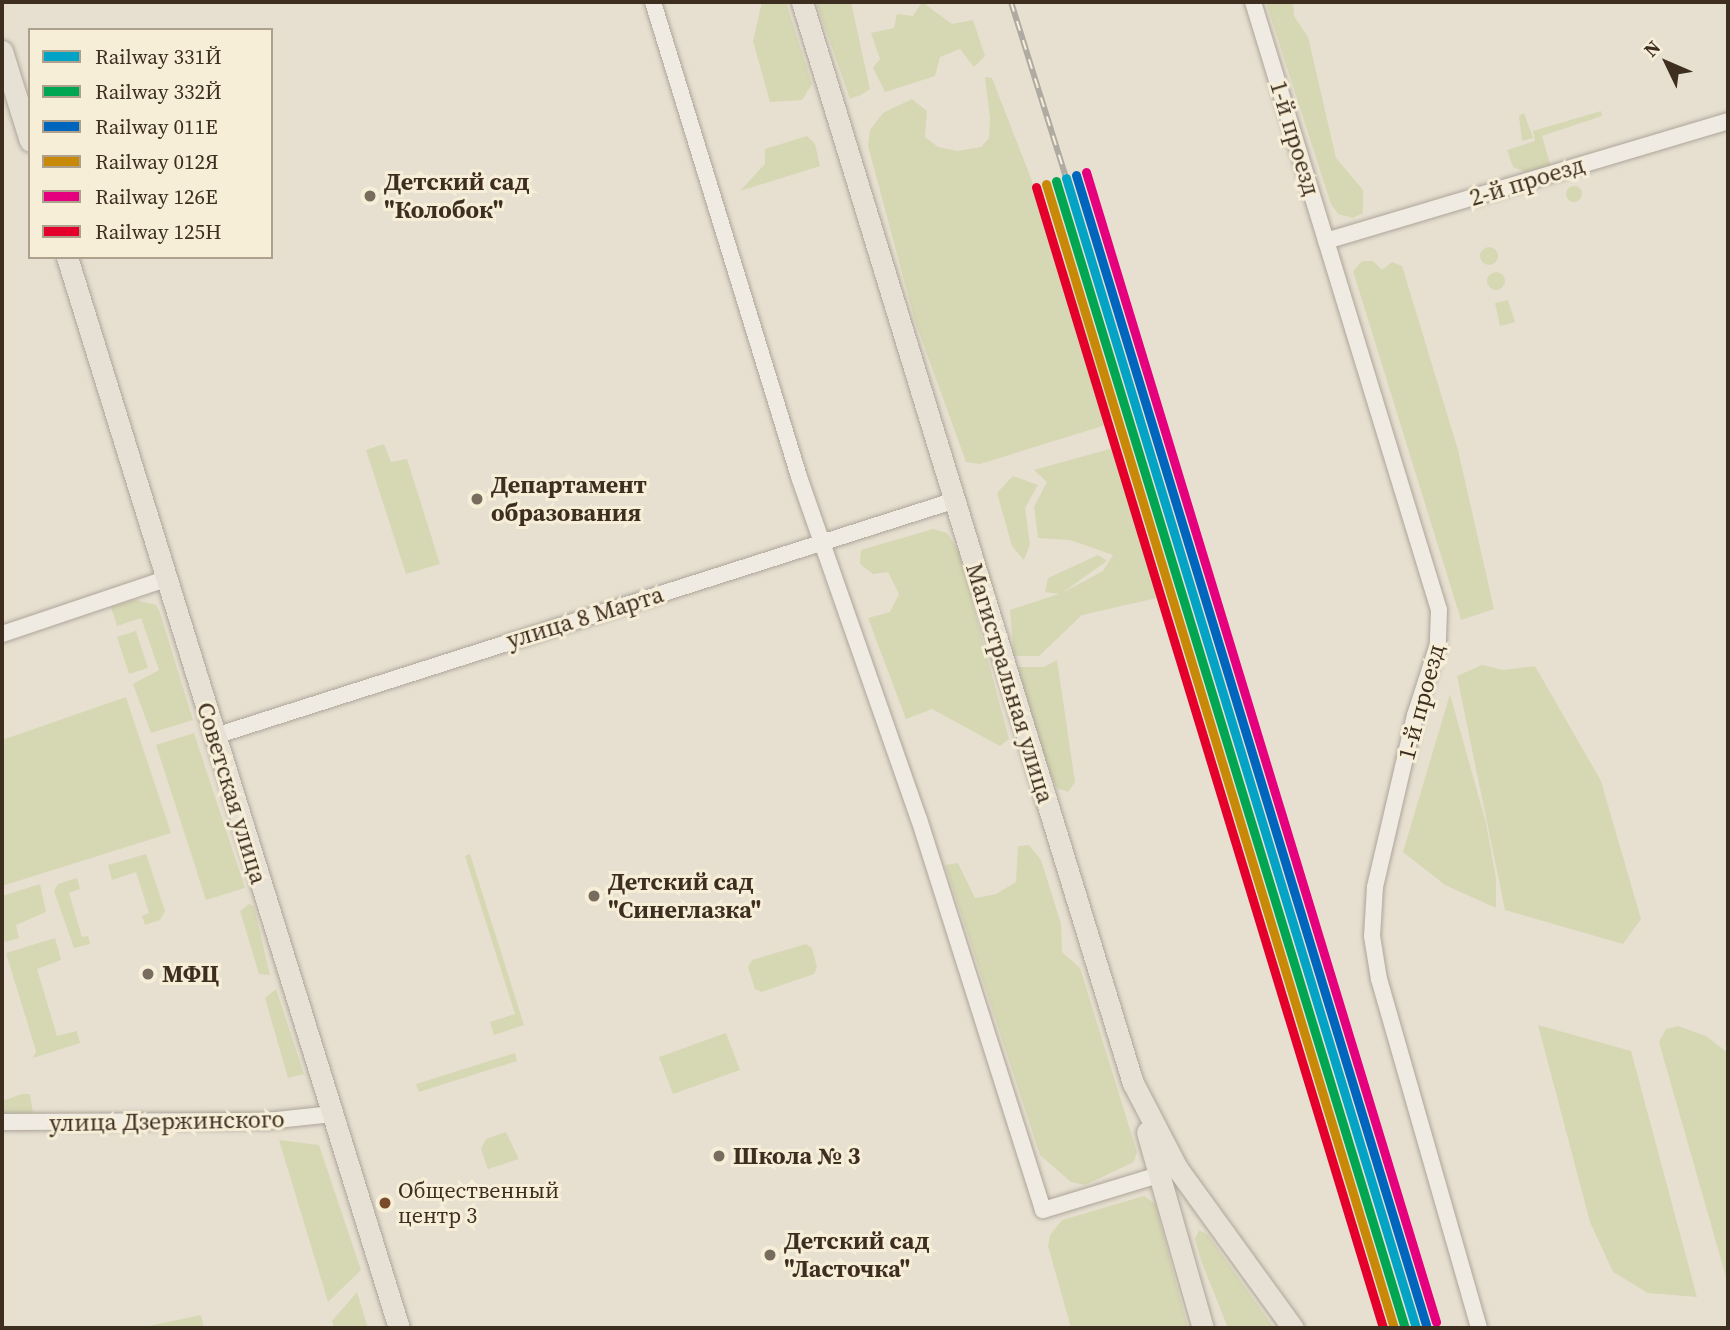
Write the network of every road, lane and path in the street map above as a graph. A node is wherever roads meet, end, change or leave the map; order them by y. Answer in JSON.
{"nodes":[{"id":1,"x":653,"y":2,"type":"edge"},
{"id":2,"x":802,"y":2,"type":"edge"},
{"id":3,"x":1253,"y":2,"type":"edge"},
{"id":4,"x":2,"y":51,"type":"edge"},
{"id":5,"x":1728,"y":121,"type":"edge"},
{"id":6,"x":28,"y":135,"type":"edge"},
{"id":7,"x":1326,"y":241,"type":"junction"},
{"id":8,"x":68,"y":259,"type":"edge"},
{"id":9,"x":956,"y":500,"type":"junction"},
{"id":10,"x":824,"y":542,"type":"junction"},
{"id":11,"x":165,"y":579,"type":"junction"},
{"id":12,"x":2,"y":634,"type":"edge"},
{"id":13,"x":215,"y":736,"type":"junction"},
{"id":14,"x":1133,"y":1083,"type":"junction"},
{"id":15,"x":332,"y":1114,"type":"junction"},
{"id":16,"x":2,"y":1122,"type":"edge"},
{"id":17,"x":1158,"y":1175,"type":"junction"},
{"id":18,"x":399,"y":1328,"type":"edge"},
{"id":19,"x":1203,"y":1328,"type":"edge"},
{"id":20,"x":1293,"y":1328,"type":"edge"},
{"id":21,"x":1479,"y":1328,"type":"edge"}],
"edges":[{"from":1,"to":10,"type":"street"},
{"from":2,"to":9,"type":"main road","name":"Магистральная улица"},
{"from":3,"to":7,"type":"street","name":"1-й проезд"},
{"from":4,"to":6,"type":"main road"},
{"from":5,"to":7,"type":"street","name":"2-й проезд"},
{"from":7,"to":21,"type":"street","name":"1-й проезд"},
{"from":8,"to":11,"type":"main road","name":"Советская улица"},
{"from":9,"to":10,"type":"street","name":"улица 8 Марта"},
{"from":9,"to":14,"type":"main road","name":"Магистральная улица"},
{"from":10,"to":13,"type":"street","name":"улица 8 Марта"},
{"from":10,"to":17,"type":"street"},
{"from":11,"to":12,"type":"street"},
{"from":11,"to":13,"type":"main road","name":"Советская улица"},
{"from":13,"to":15,"type":"main road","name":"Советская улица"},
{"from":14,"to":17,"type":"main road"},
{"from":14,"to":20,"type":"main road","name":"Магистральная улица"},
{"from":15,"to":16,"type":"street","name":"улица Дзержинского"},
{"from":15,"to":18,"type":"main road","name":"Советская улица"},
{"from":17,"to":19,"type":"main road"}]}
